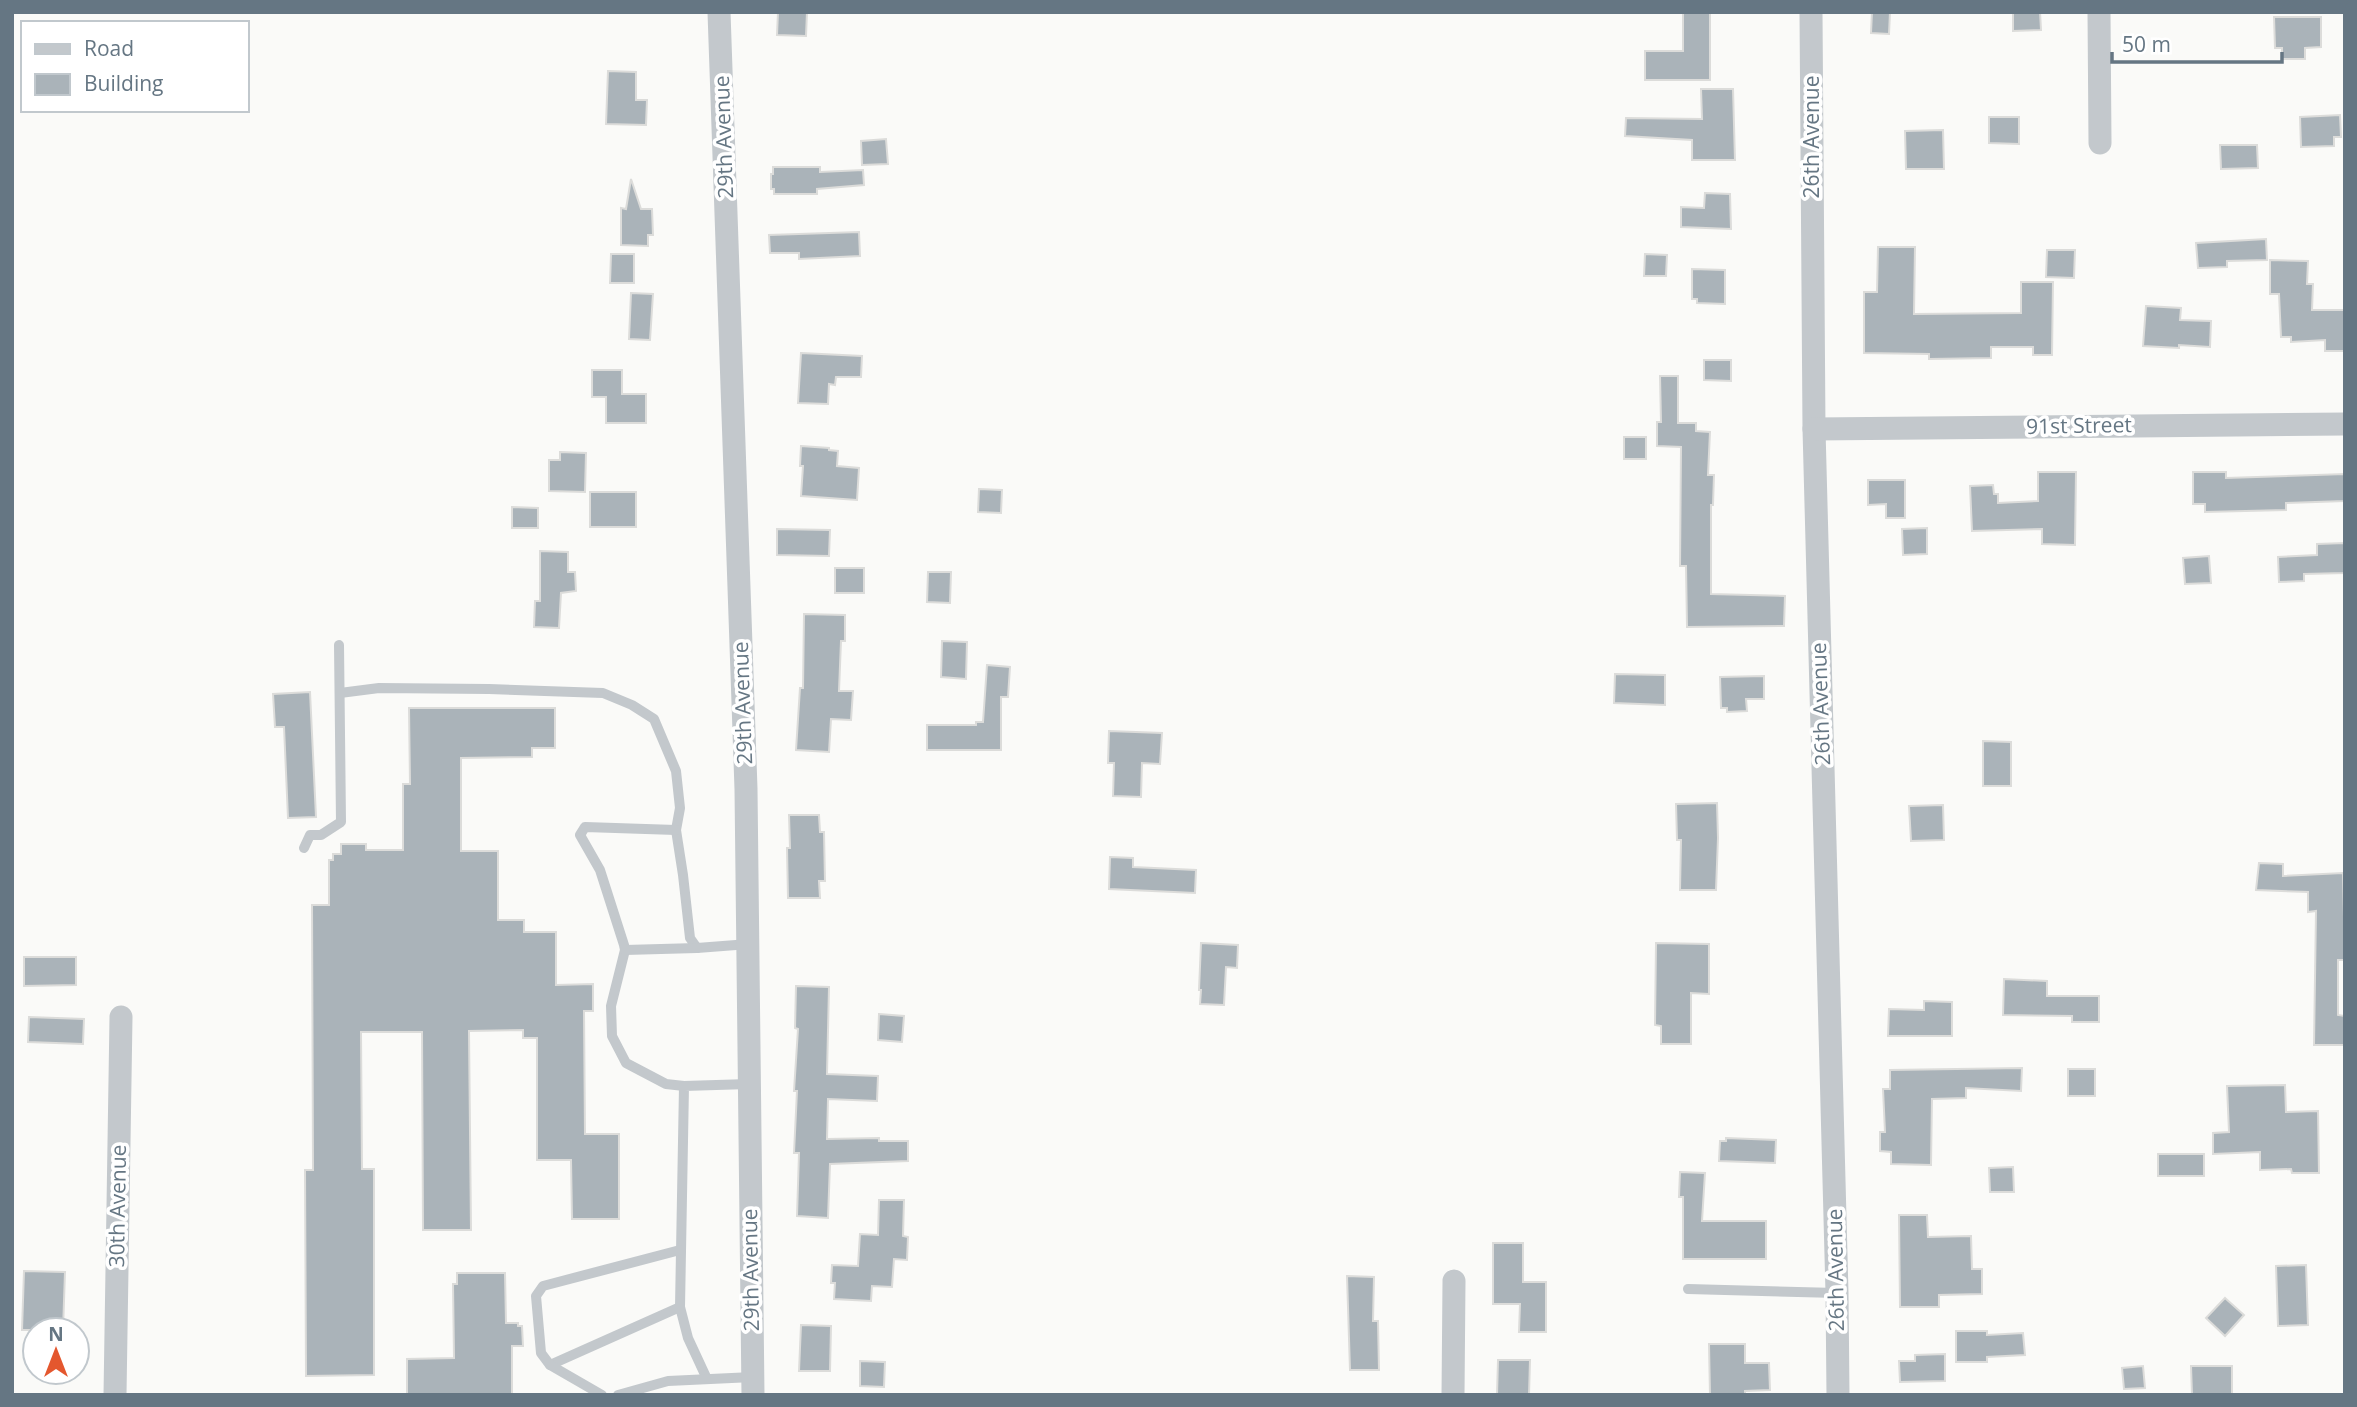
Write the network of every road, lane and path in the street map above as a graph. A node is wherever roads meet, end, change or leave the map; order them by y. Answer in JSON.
{"nodes":[{"id":1,"x":719,"y":12,"type":"edge"},
{"id":2,"x":1811,"y":12,"type":"edge"},
{"id":3,"x":2098,"y":12,"type":"edge"},
{"id":4,"x":2100,"y":143,"type":"dead end"},
{"id":5,"x":2345,"y":424,"type":"edge"},
{"id":6,"x":1814,"y":429,"type":"junction"},
{"id":7,"x":339,"y":645,"type":"dead end"},
{"id":8,"x":340,"y":693,"type":"junction"},
{"id":9,"x":676,"y":831,"type":"junction"},
{"id":10,"x":304,"y":848,"type":"dead end"},
{"id":11,"x":749,"y":944,"type":"junction"},
{"id":12,"x":697,"y":948,"type":"junction"},
{"id":13,"x":625,"y":950,"type":"junction"},
{"id":14,"x":121,"y":1017,"type":"dead end"},
{"id":15,"x":749,"y":1084,"type":"junction"},
{"id":16,"x":684,"y":1086,"type":"junction"},
{"id":17,"x":680,"y":1250,"type":"junction"},
{"id":18,"x":1454,"y":1281,"type":"dead end"},
{"id":19,"x":1688,"y":1289,"type":"dead end"},
{"id":20,"x":1838,"y":1293,"type":"junction"},
{"id":21,"x":680,"y":1307,"type":"junction"},
{"id":22,"x":550,"y":1365,"type":"junction"},
{"id":23,"x":707,"y":1379,"type":"junction"},
{"id":24,"x":753,"y":1386,"type":"edge"},
{"id":25,"x":115,"y":1395,"type":"edge"},
{"id":26,"x":602,"y":1395,"type":"edge"},
{"id":27,"x":618,"y":1395,"type":"edge"},
{"id":28,"x":1453,"y":1395,"type":"edge"},
{"id":29,"x":1838,"y":1395,"type":"edge"}],
"edges":[{"from":1,"to":11,"type":"street","name":"29th Avenue"},
{"from":2,"to":6,"type":"street","name":"26th Avenue"},
{"from":3,"to":4,"type":"street"},
{"from":5,"to":6,"type":"street","name":"91st Street"},
{"from":6,"to":20,"type":"street","name":"26th Avenue"},
{"from":7,"to":8,"type":"lane"},
{"from":8,"to":9,"type":"lane"},
{"from":8,"to":10,"type":"lane"},
{"from":9,"to":12,"type":"lane"},
{"from":9,"to":13,"type":"lane"},
{"from":11,"to":12,"type":"lane"},
{"from":11,"to":15,"type":"street","name":"29th Avenue"},
{"from":12,"to":13,"type":"lane"},
{"from":13,"to":16,"type":"lane"},
{"from":14,"to":25,"type":"street","name":"30th Avenue"},
{"from":15,"to":16,"type":"lane"},
{"from":15,"to":24,"type":"street","name":"29th Avenue"},
{"from":16,"to":17,"type":"lane"},
{"from":17,"to":21,"type":"lane"},
{"from":17,"to":22,"type":"lane"},
{"from":18,"to":28,"type":"street"},
{"from":19,"to":20,"type":"lane"},
{"from":20,"to":29,"type":"street","name":"26th Avenue"},
{"from":21,"to":22,"type":"lane"},
{"from":21,"to":23,"type":"lane"},
{"from":22,"to":26,"type":"lane"},
{"from":23,"to":24,"type":"lane"},
{"from":23,"to":27,"type":"lane"}]}
